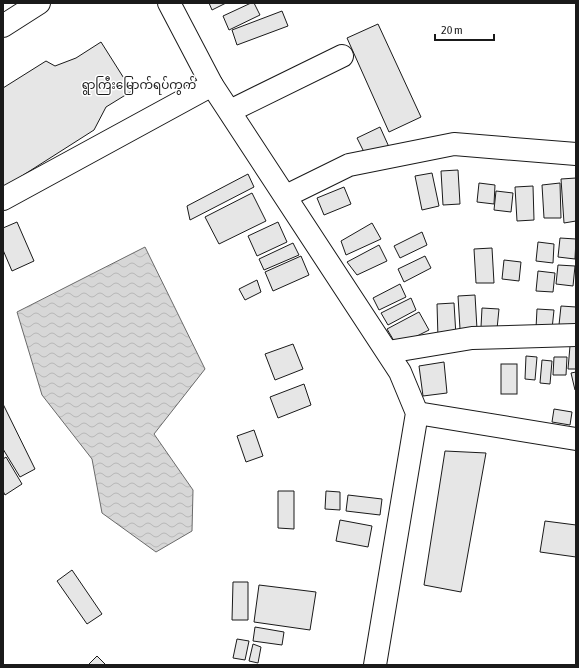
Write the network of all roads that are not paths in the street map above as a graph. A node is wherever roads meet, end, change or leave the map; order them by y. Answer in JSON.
{"nodes":[{"id":1,"x":39,"y":3,"type":"edge"},
{"id":2,"x":169,"y":3,"type":"edge"},
{"id":3,"x":3,"y":26,"type":"edge"},
{"id":4,"x":342,"y":56,"type":"dead end"},
{"id":5,"x":212,"y":84,"type":"junction"},
{"id":6,"x":230,"y":110,"type":"junction"},
{"id":7,"x":576,"y":154,"type":"edge"},
{"id":8,"x":286,"y":196,"type":"junction"},
{"id":9,"x":3,"y":199,"type":"edge"},
{"id":10,"x":576,"y":335,"type":"edge"},
{"id":11,"x":388,"y":352,"type":"junction"},
{"id":12,"x":417,"y":413,"type":"junction"},
{"id":13,"x":576,"y":438,"type":"edge"},
{"id":14,"x":376,"y":665,"type":"edge"}],
"edges":[{"from":1,"to":3,"type":"street"},
{"from":2,"to":5,"type":"street"},
{"from":4,"to":6,"type":"street"},
{"from":5,"to":6,"type":"street"},
{"from":5,"to":9,"type":"street"},
{"from":6,"to":8,"type":"street"},
{"from":7,"to":8,"type":"street"},
{"from":8,"to":11,"type":"street"},
{"from":10,"to":11,"type":"street"},
{"from":11,"to":12,"type":"street"},
{"from":12,"to":13,"type":"street"},
{"from":12,"to":14,"type":"street"}]}
